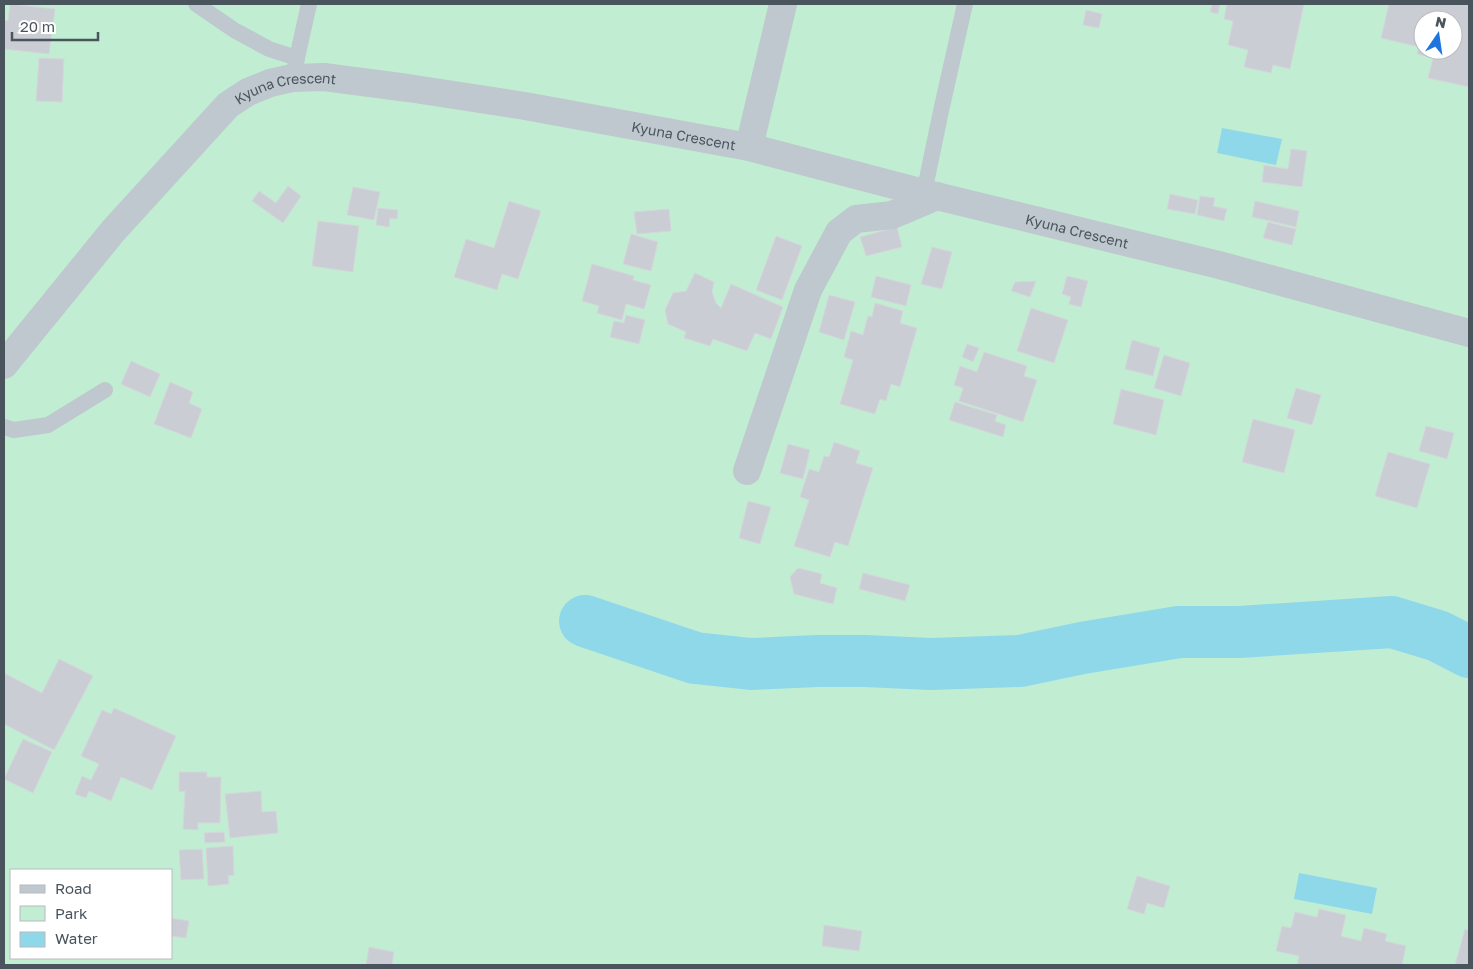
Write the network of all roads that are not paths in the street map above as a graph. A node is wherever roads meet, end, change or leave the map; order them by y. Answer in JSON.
{"nodes":[{"id":1,"x":196,"y":4,"type":"edge"},
{"id":2,"x":309,"y":4,"type":"edge"},
{"id":3,"x":783,"y":4,"type":"edge"},
{"id":4,"x":965,"y":4,"type":"edge"},
{"id":5,"x":294,"y":68,"type":"junction"},
{"id":6,"x":749,"y":147,"type":"junction"},
{"id":7,"x":931,"y":194,"type":"junction"},
{"id":8,"x":1469,"y":333,"type":"edge"},
{"id":9,"x":4,"y":365,"type":"edge"},
{"id":10,"x":105,"y":390,"type":"dead end"},
{"id":11,"x":4,"y":427,"type":"edge"},
{"id":12,"x":746,"y":471,"type":"dead end"}],
"edges":[{"from":1,"to":5,"type":"lane"},
{"from":2,"to":5,"type":"lane"},
{"from":3,"to":6,"type":"street"},
{"from":4,"to":7,"type":"lane"},
{"from":5,"to":6,"type":"street","name":"Kyuna Crescent"},
{"from":5,"to":9,"type":"street","name":"Kyuna Crescent"},
{"from":6,"to":7,"type":"street","name":"Kyuna Crescent"},
{"from":7,"to":8,"type":"street","name":"Kyuna Crescent"},
{"from":7,"to":12,"type":"street"},
{"from":10,"to":11,"type":"lane"}]}
